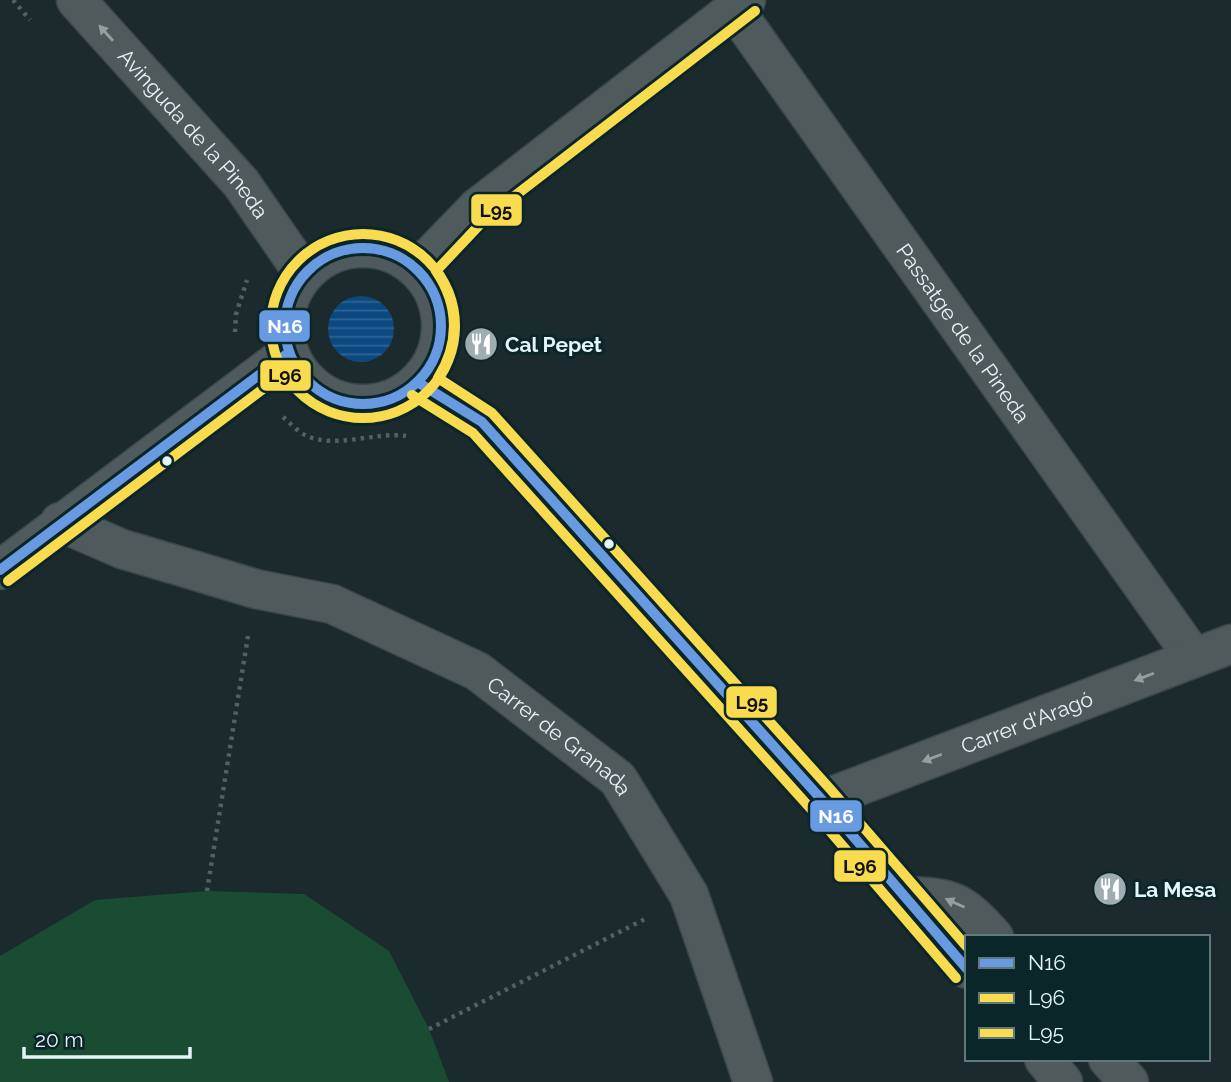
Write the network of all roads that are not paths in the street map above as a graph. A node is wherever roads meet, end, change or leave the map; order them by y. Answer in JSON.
{"nodes":[{"id":1,"x":76,"y":0,"type":"edge"},
{"id":2,"x":740,"y":5,"type":"edge"},
{"id":3,"x":418,"y":269,"type":"junction"},
{"id":4,"x":304,"y":274,"type":"junction"},
{"id":5,"x":287,"y":354,"type":"junction"},
{"id":6,"x":419,"y":383,"type":"junction"},
{"id":7,"x":60,"y":522,"type":"junction"},
{"id":8,"x":0,"y":570,"type":"edge"},
{"id":9,"x":1231,"y":645,"type":"edge"},
{"id":10,"x":1194,"y":658,"type":"junction"},
{"id":11,"x":822,"y":800,"type":"junction"},
{"id":12,"x":904,"y":896,"type":"junction"},
{"id":13,"x":992,"y":935,"type":"edge"},
{"id":14,"x":965,"y":967,"type":"edge"},
{"id":15,"x":1046,"y":1061,"type":"edge"},
{"id":16,"x":1110,"y":1061,"type":"edge"},
{"id":17,"x":753,"y":1082,"type":"edge"},
{"id":18,"x":1063,"y":1082,"type":"edge"},
{"id":19,"x":1129,"y":1082,"type":"edge"}],
"edges":[{"from":4,"to":1,"type":"street","name":"Avinguda de la Pineda","one_way":true},
{"from":2,"to":3,"type":"street"},
{"from":2,"to":10,"type":"street","name":"Passatge de la Pineda"},
{"from":3,"to":4,"type":"street"},
{"from":3,"to":6,"type":"street"},
{"from":4,"to":5,"type":"street"},
{"from":5,"to":6,"type":"street"},
{"from":5,"to":7,"type":"street"},
{"from":6,"to":11,"type":"street"},
{"from":7,"to":8,"type":"street"},
{"from":7,"to":17,"type":"street","name":"Carrer de Granada"},
{"from":9,"to":10,"type":"street","name":"Carrer d'Aragó"},
{"from":10,"to":11,"type":"street","name":"Carrer d'Aragó","one_way":true},
{"from":11,"to":12,"type":"street"},
{"from":13,"to":12,"type":"street","one_way":true},
{"from":12,"to":14,"type":"street"},
{"from":15,"to":18,"type":"street"},
{"from":16,"to":19,"type":"street"}]}
